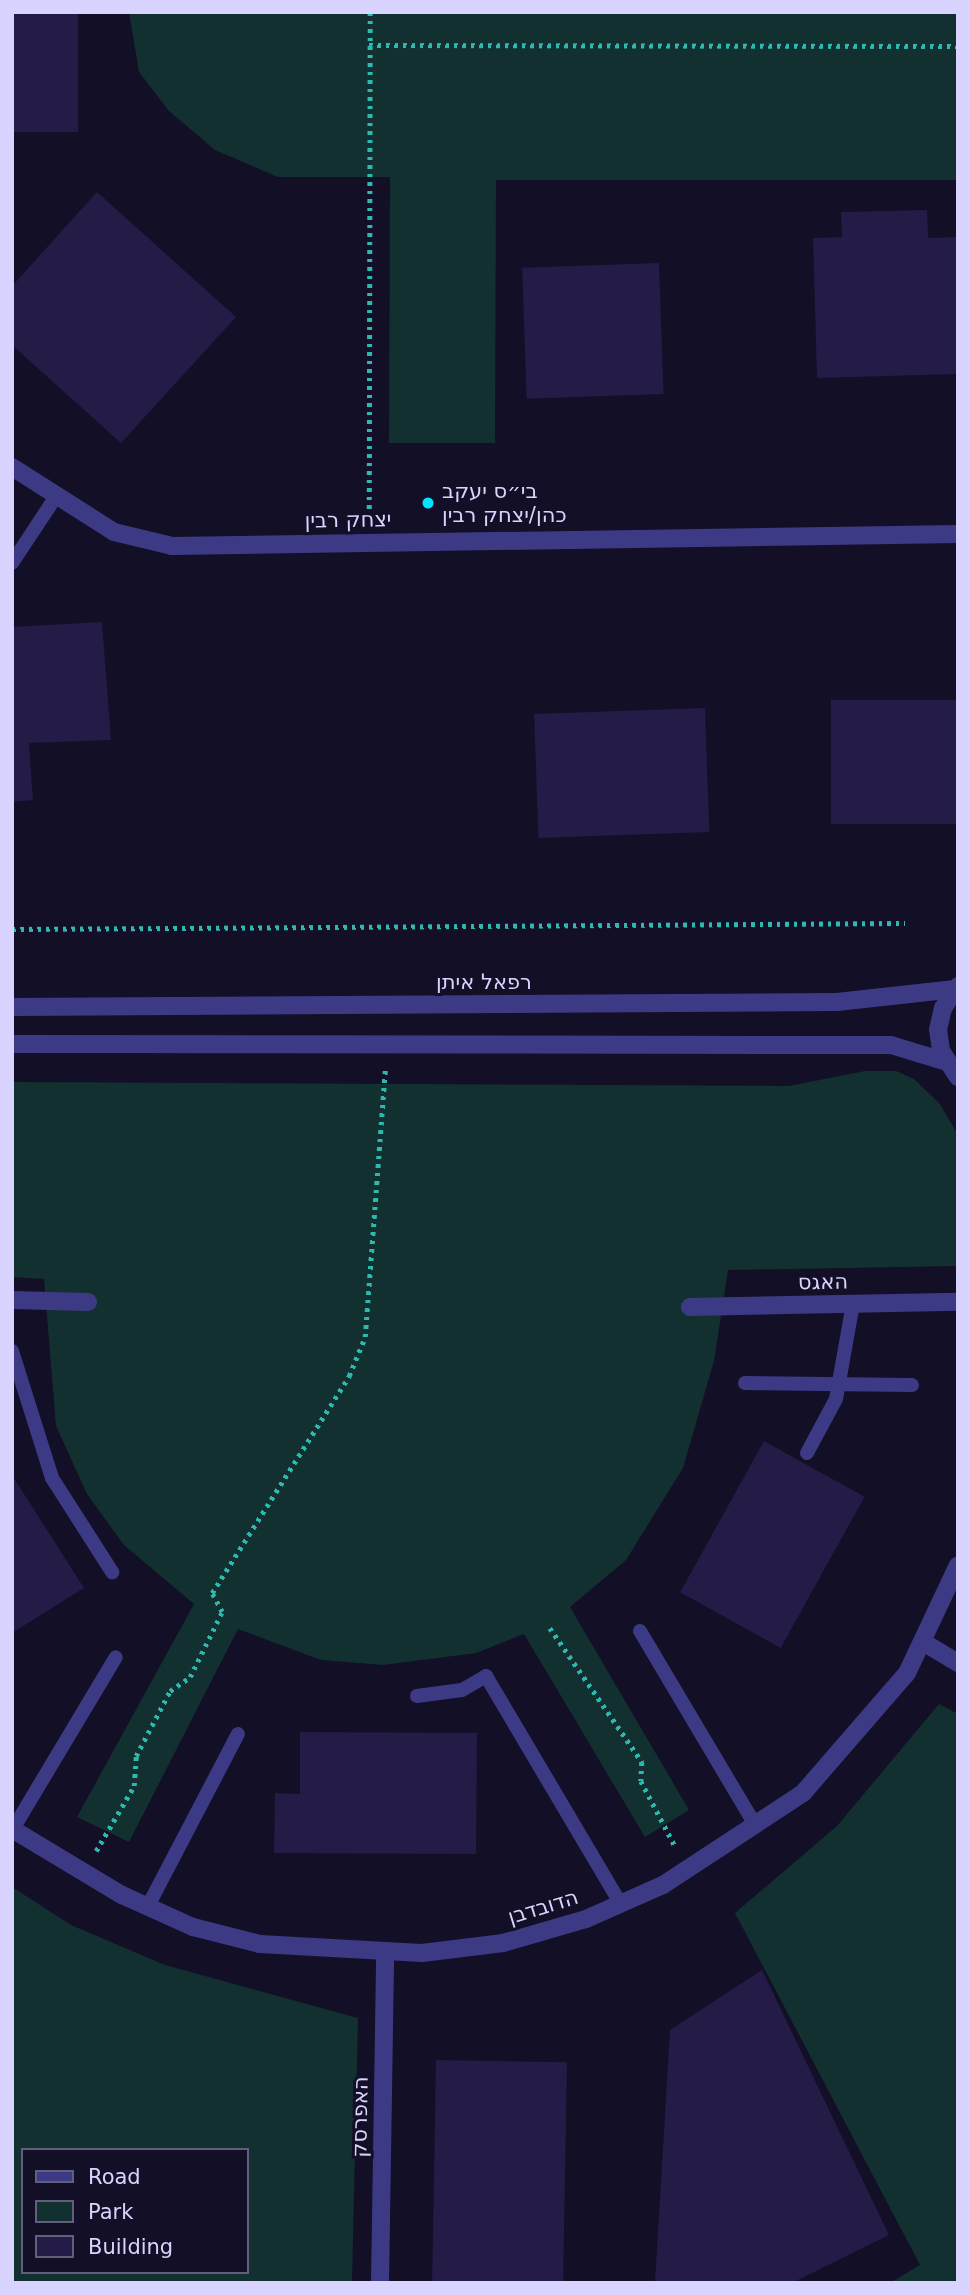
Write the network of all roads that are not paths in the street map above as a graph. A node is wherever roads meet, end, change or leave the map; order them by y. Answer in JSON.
{"nodes":[{"id":1,"x":12,"y":467,"type":"edge"},
{"id":2,"x":55,"y":498,"type":"junction"},
{"id":3,"x":958,"y":534,"type":"edge"},
{"id":4,"x":12,"y":563,"type":"edge"},
{"id":5,"x":956,"y":988,"type":"edge"},
{"id":6,"x":12,"y":1007,"type":"edge"},
{"id":7,"x":12,"y":1044,"type":"edge"},
{"id":8,"x":952,"y":1070,"type":"edge"},
{"id":9,"x":12,"y":1300,"type":"edge"},
{"id":10,"x":88,"y":1302,"type":"dead end"},
{"id":11,"x":958,"y":1302,"type":"edge"},
{"id":12,"x":853,"y":1304,"type":"junction"},
{"id":13,"x":690,"y":1307,"type":"dead end"},
{"id":14,"x":12,"y":1351,"type":"edge"},
{"id":15,"x":746,"y":1383,"type":"dead end"},
{"id":16,"x":839,"y":1385,"type":"junction"},
{"id":17,"x":912,"y":1385,"type":"dead end"},
{"id":18,"x":16,"y":1387,"type":"edge"},
{"id":19,"x":807,"y":1453,"type":"dead end"},
{"id":20,"x":958,"y":1565,"type":"edge"},
{"id":21,"x":112,"y":1572,"type":"dead end"},
{"id":22,"x":640,"y":1631,"type":"dead end"},
{"id":23,"x":923,"y":1642,"type":"junction"},
{"id":24,"x":116,"y":1657,"type":"dead end"},
{"id":25,"x":958,"y":1663,"type":"edge"},
{"id":26,"x":417,"y":1696,"type":"dead end"},
{"id":27,"x":238,"y":1734,"type":"dead end"},
{"id":28,"x":756,"y":1826,"type":"junction"},
{"id":29,"x":13,"y":1829,"type":"edge"},
{"id":30,"x":620,"y":1903,"type":"junction"},
{"id":31,"x":148,"y":1906,"type":"junction"},
{"id":32,"x":385,"y":1953,"type":"junction"},
{"id":33,"x":380,"y":2283,"type":"edge"}],
"edges":[{"from":1,"to":2,"type":"street","name":"יצחק רבין"},
{"from":2,"to":3,"type":"street","name":"יצחק רבין"},
{"from":2,"to":4,"type":"lane"},
{"from":5,"to":6,"type":"street","name":"רפאל איתן"},
{"from":5,"to":8,"type":"street"},
{"from":7,"to":8,"type":"street"},
{"from":9,"to":10,"type":"street"},
{"from":11,"to":12,"type":"street","name":"האגס"},
{"from":12,"to":13,"type":"street","name":"האגס"},
{"from":12,"to":16,"type":"lane"},
{"from":14,"to":18,"type":"lane"},
{"from":15,"to":16,"type":"lane"},
{"from":16,"to":17,"type":"lane"},
{"from":16,"to":19,"type":"lane"},
{"from":18,"to":21,"type":"lane"},
{"from":20,"to":23,"type":"street","name":"הדובדבן"},
{"from":22,"to":28,"type":"lane"},
{"from":23,"to":25,"type":"street"},
{"from":23,"to":28,"type":"street","name":"הדובדבן"},
{"from":24,"to":29,"type":"lane"},
{"from":26,"to":30,"type":"lane"},
{"from":27,"to":31,"type":"lane"},
{"from":28,"to":30,"type":"street","name":"הדובדבן"},
{"from":29,"to":31,"type":"street","name":"הדובדבן"},
{"from":30,"to":32,"type":"street","name":"הדובדבן"},
{"from":31,"to":32,"type":"street","name":"הדובדבן"},
{"from":32,"to":33,"type":"street","name":"האפרסק"}]}
